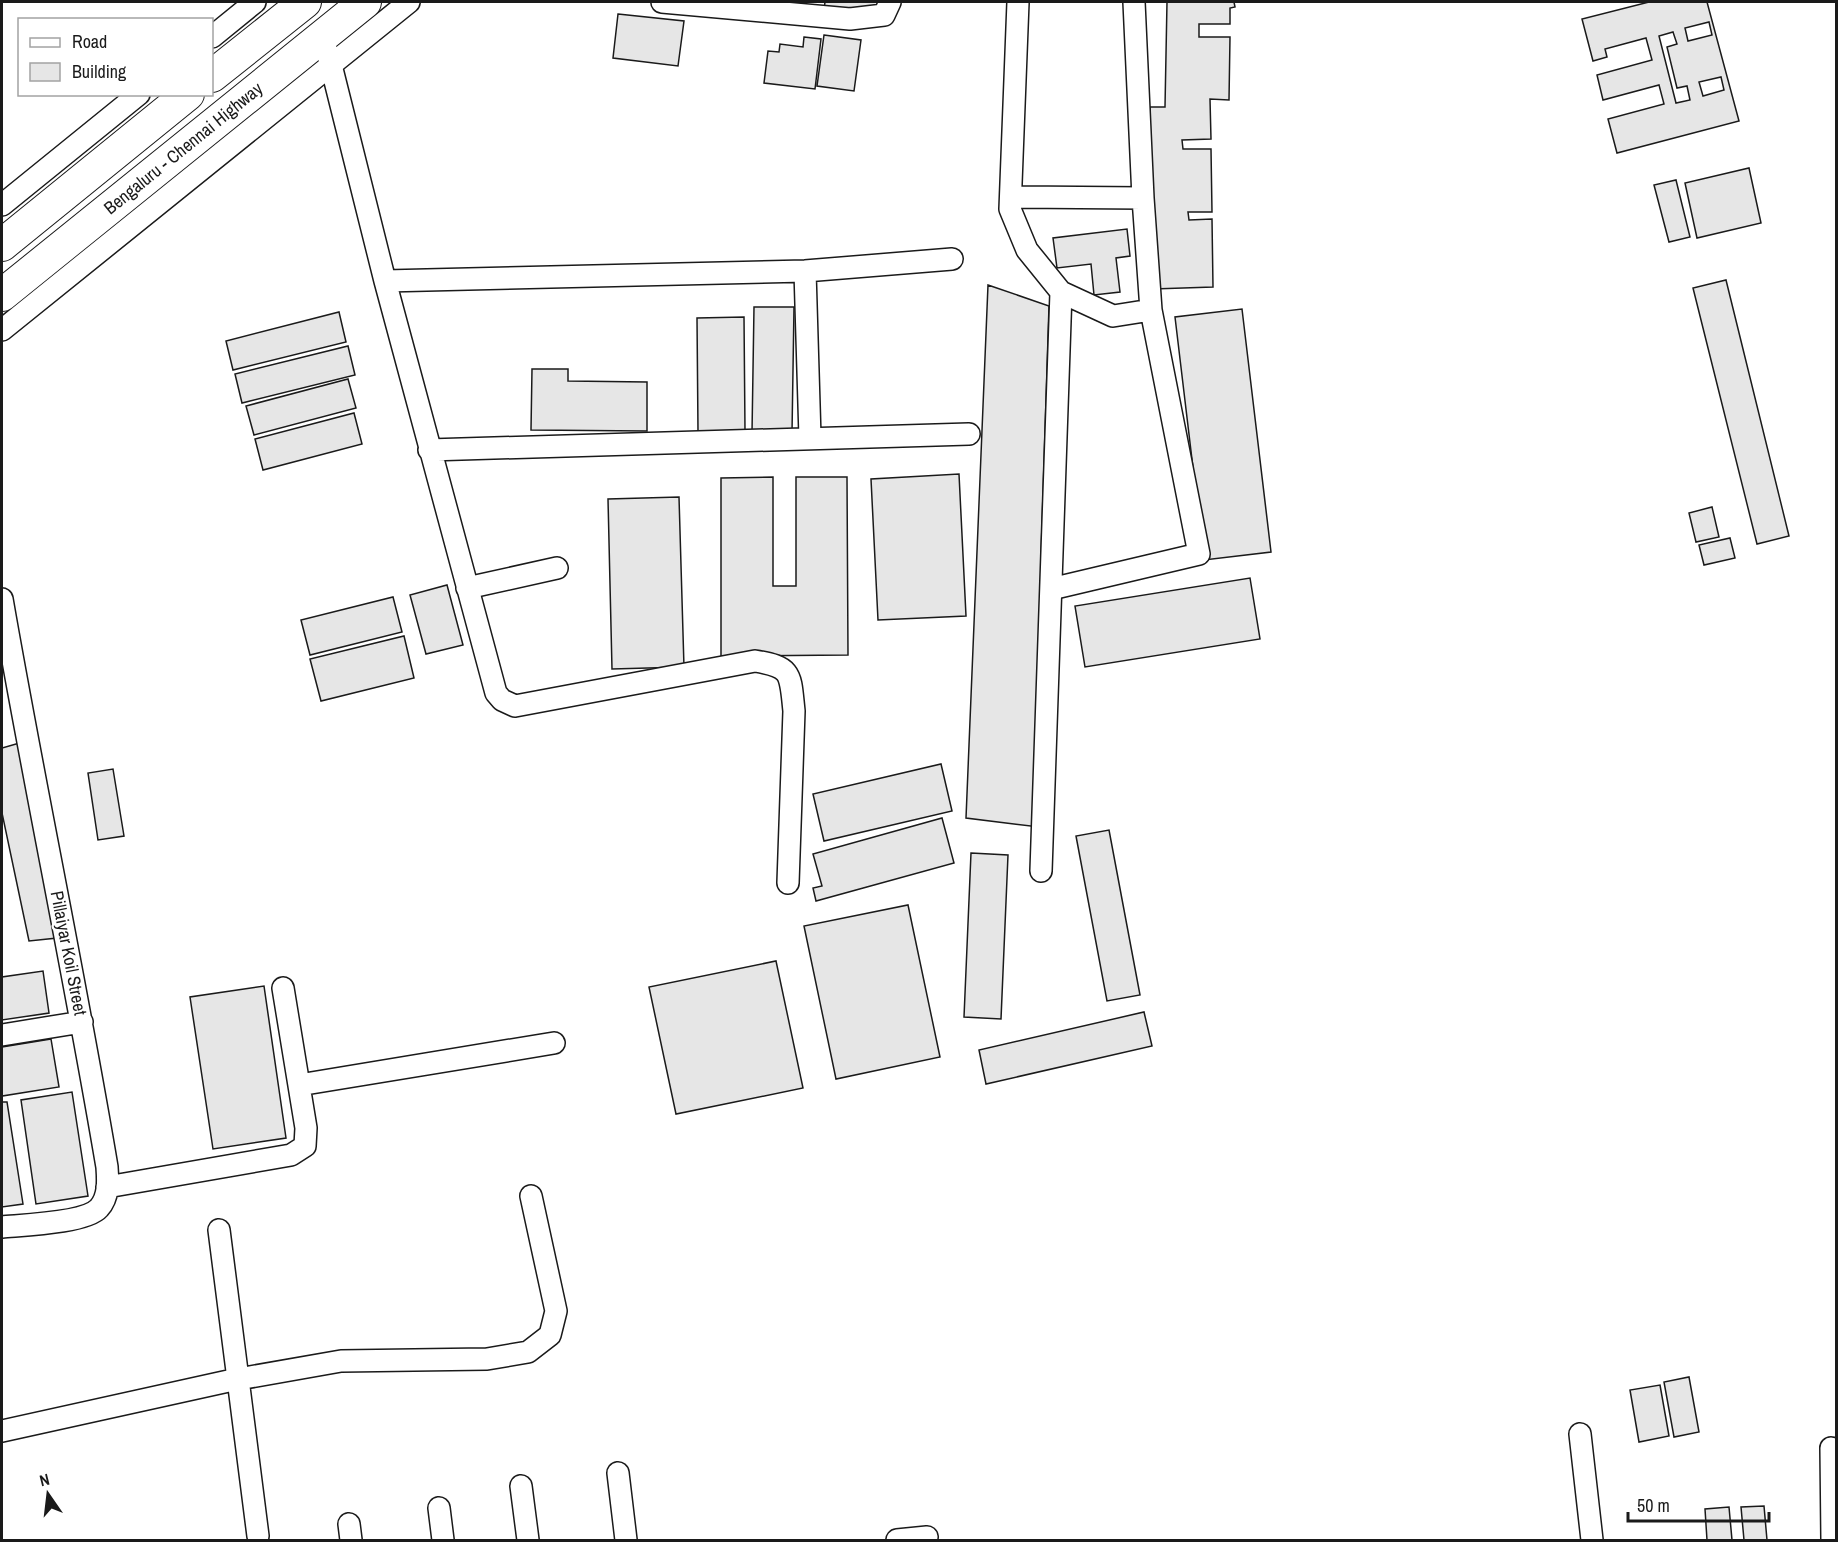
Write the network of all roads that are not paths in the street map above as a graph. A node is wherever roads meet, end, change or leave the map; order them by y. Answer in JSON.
{"nodes":[{"id":1,"x":255,"y":2,"type":"edge"},
{"id":2,"x":305,"y":2,"type":"edge"},
{"id":3,"x":365,"y":2,"type":"edge"},
{"id":4,"x":409,"y":2,"type":"edge"},
{"id":5,"x":662,"y":2,"type":"edge"},
{"id":6,"x":890,"y":2,"type":"edge"},
{"id":7,"x":1018,"y":2,"type":"edge"},
{"id":8,"x":1134,"y":2,"type":"edge"},
{"id":9,"x":213,"y":36,"type":"edge"},
{"id":10,"x":327,"y":50,"type":"junction"},
{"id":11,"x":213,"y":75,"type":"edge"},
{"id":12,"x":138,"y":96,"type":"edge"},
{"id":13,"x":186,"y":96,"type":"edge"},
{"id":14,"x":1011,"y":197,"type":"junction"},
{"id":15,"x":1143,"y":198,"type":"junction"},
{"id":16,"x":2,"y":205,"type":"edge"},
{"id":17,"x":2,"y":245,"type":"edge"},
{"id":18,"x":952,"y":260,"type":"dead end"},
{"id":19,"x":805,"y":270,"type":"junction"},
{"id":20,"x":385,"y":281,"type":"junction"},
{"id":21,"x":1061,"y":292,"type":"junction"},
{"id":22,"x":2,"y":295,"type":"edge"},
{"id":23,"x":1151,"y":310,"type":"junction"},
{"id":24,"x":2,"y":330,"type":"edge"},
{"id":25,"x":969,"y":434,"type":"dead end"},
{"id":26,"x":810,"y":438,"type":"junction"},
{"id":27,"x":429,"y":450,"type":"junction"},
{"id":28,"x":557,"y":568,"type":"dead end"},
{"id":29,"x":467,"y":588,"type":"junction"},
{"id":30,"x":1051,"y":589,"type":"junction"},
{"id":31,"x":2,"y":599,"type":"edge"},
{"id":32,"x":1041,"y":871,"type":"dead end"},
{"id":33,"x":788,"y":883,"type":"dead end"},
{"id":34,"x":283,"y":988,"type":"dead end"},
{"id":35,"x":82,"y":1022,"type":"junction"},
{"id":36,"x":2,"y":1035,"type":"edge"},
{"id":37,"x":554,"y":1043,"type":"dead end"},
{"id":38,"x":299,"y":1085,"type":"junction"},
{"id":39,"x":108,"y":1187,"type":"junction"},
{"id":40,"x":531,"y":1196,"type":"dead end"},
{"id":41,"x":2,"y":1227,"type":"edge"},
{"id":42,"x":219,"y":1230,"type":"dead end"},
{"id":43,"x":238,"y":1379,"type":"junction"},
{"id":44,"x":2,"y":1431,"type":"edge"},
{"id":45,"x":1580,"y":1434,"type":"dead end"},
{"id":46,"x":1831,"y":1448,"type":"dead end"},
{"id":47,"x":618,"y":1473,"type":"dead end"},
{"id":48,"x":521,"y":1486,"type":"dead end"},
{"id":49,"x":439,"y":1508,"type":"dead end"},
{"id":50,"x":258,"y":1536,"type":"dead end"},
{"id":51,"x":927,"y":1537,"type":"dead end"},
{"id":52,"x":443,"y":1540,"type":"edge"},
{"id":53,"x":528,"y":1540,"type":"edge"},
{"id":54,"x":626,"y":1540,"type":"edge"},
{"id":55,"x":897,"y":1540,"type":"edge"},
{"id":56,"x":1592,"y":1540,"type":"edge"},
{"id":57,"x":1832,"y":1540,"type":"edge"}],
"edges":[{"from":1,"to":9,"type":"street"},
{"from":2,"to":11,"type":"highway"},
{"from":3,"to":10,"type":"highway","name":"Bengaluru - Chennai Highway"},
{"from":4,"to":10,"type":"street"},
{"from":5,"to":6,"type":"street"},
{"from":7,"to":14,"type":"street"},
{"from":8,"to":15,"type":"street"},
{"from":10,"to":20,"type":"street"},
{"from":10,"to":22,"type":"highway","name":"Bengaluru - Chennai Highway"},
{"from":10,"to":24,"type":"street"},
{"from":12,"to":16,"type":"street"},
{"from":13,"to":17,"type":"highway"},
{"from":14,"to":15,"type":"street"},
{"from":14,"to":21,"type":"street"},
{"from":15,"to":23,"type":"street"},
{"from":18,"to":19,"type":"street"},
{"from":19,"to":20,"type":"street"},
{"from":19,"to":26,"type":"street"},
{"from":20,"to":27,"type":"street"},
{"from":21,"to":23,"type":"street"},
{"from":21,"to":30,"type":"street"},
{"from":23,"to":30,"type":"street"},
{"from":25,"to":26,"type":"street"},
{"from":26,"to":27,"type":"street"},
{"from":27,"to":29,"type":"street"},
{"from":28,"to":29,"type":"street"},
{"from":29,"to":33,"type":"street"},
{"from":30,"to":32,"type":"street"},
{"from":31,"to":35,"type":"street","name":"Pillaiyar Koil Street"},
{"from":34,"to":38,"type":"street"},
{"from":35,"to":36,"type":"street"},
{"from":35,"to":39,"type":"street","name":"Pillaiyar Koil Street"},
{"from":37,"to":38,"type":"street"},
{"from":38,"to":39,"type":"street"},
{"from":39,"to":41,"type":"street"},
{"from":40,"to":43,"type":"street"},
{"from":42,"to":43,"type":"street"},
{"from":43,"to":44,"type":"street"},
{"from":43,"to":50,"type":"street"},
{"from":45,"to":56,"type":"street"},
{"from":46,"to":57,"type":"street"},
{"from":47,"to":54,"type":"street"},
{"from":48,"to":53,"type":"street"},
{"from":49,"to":52,"type":"street"},
{"from":51,"to":55,"type":"street"}]}
